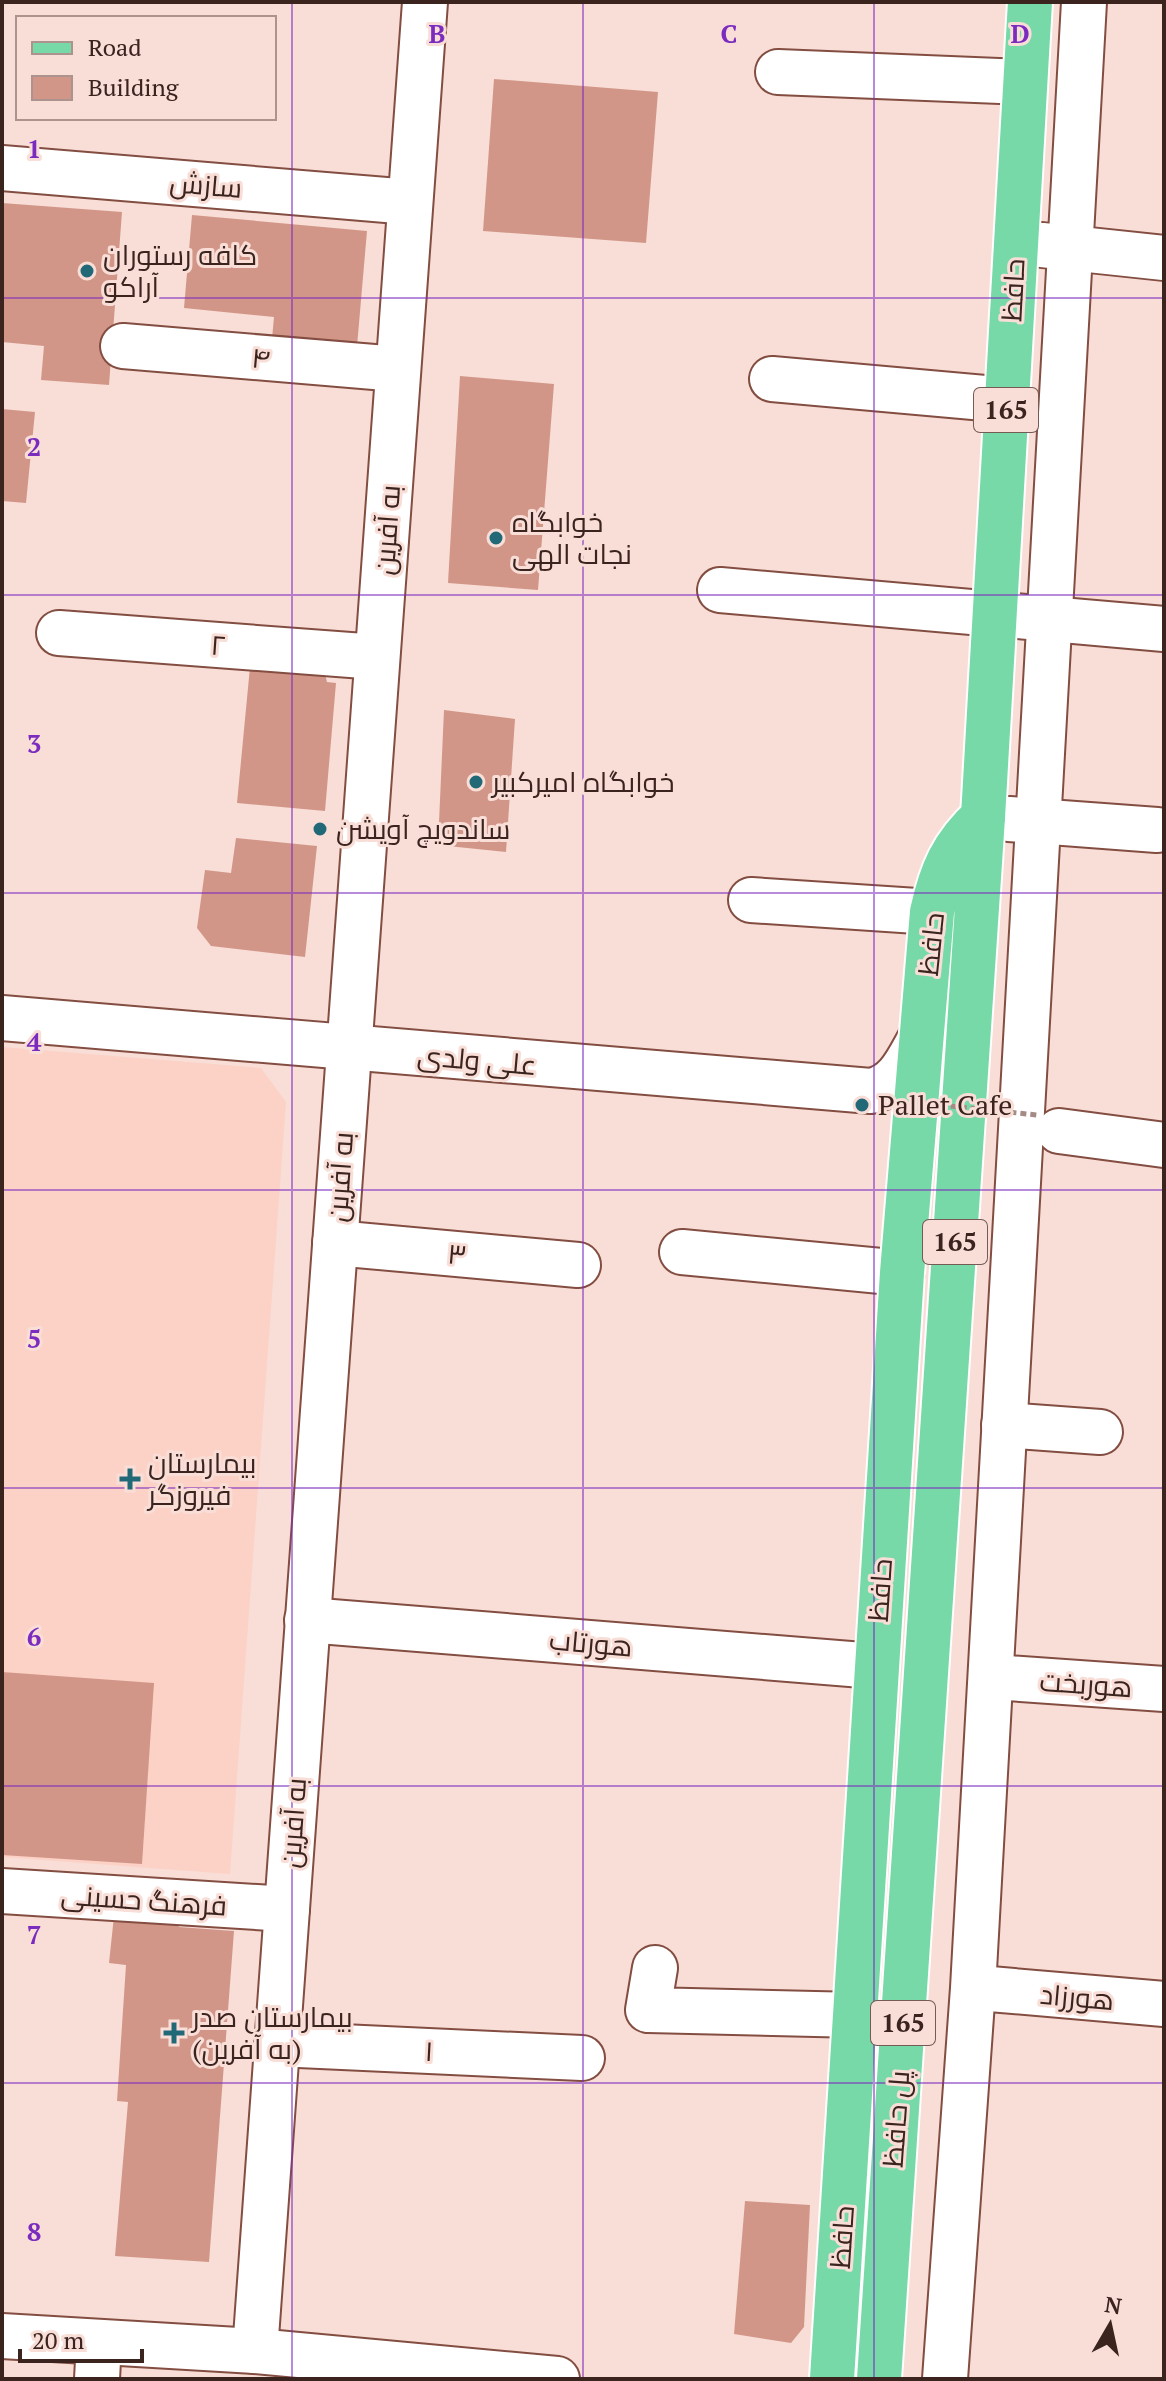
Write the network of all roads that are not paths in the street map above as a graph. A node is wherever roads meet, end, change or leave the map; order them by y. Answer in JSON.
{"nodes":[{"id":1,"x":425,"y":2,"type":"edge"},
{"id":2,"x":1030,"y":2,"type":"edge"},
{"id":3,"x":1084,"y":2,"type":"edge"},
{"id":4,"x":778,"y":72,"type":"dead end"},
{"id":5,"x":1025,"y":82,"type":"junction"},
{"id":6,"x":2,"y":168,"type":"edge"},
{"id":7,"x":410,"y":202,"type":"junction"},
{"id":8,"x":1016,"y":242,"type":"junction"},
{"id":9,"x":1070,"y":248,"type":"junction"},
{"id":10,"x":1164,"y":258,"type":"edge"},
{"id":11,"x":123,"y":346,"type":"dead end"},
{"id":12,"x":398,"y":369,"type":"junction"},
{"id":13,"x":772,"y":379,"type":"dead end"},
{"id":14,"x":1007,"y":400,"type":"junction"},
{"id":15,"x":720,"y":590,"type":"dead end"},
{"id":16,"x":994,"y":615,"type":"junction"},
{"id":17,"x":1050,"y":619,"type":"junction"},
{"id":18,"x":1164,"y":629,"type":"edge"},
{"id":19,"x":59,"y":633,"type":"dead end"},
{"id":20,"x":377,"y":657,"type":"junction"},
{"id":21,"x":983,"y":817,"type":"junction"},
{"id":22,"x":1037,"y":821,"type":"junction"},
{"id":23,"x":1157,"y":830,"type":"dead end"},
{"id":24,"x":751,"y":900,"type":"dead end"},
{"id":25,"x":932,"y":912,"type":"junction"},
{"id":26,"x":2,"y":1018,"type":"edge"},
{"id":27,"x":923,"y":1034,"type":"junction"},
{"id":28,"x":349,"y":1050,"type":"junction"},
{"id":29,"x":1048,"y":1123,"type":"road end"},
{"id":30,"x":1164,"y":1145,"type":"edge"},
{"id":31,"x":335,"y":1243,"type":"junction"},
{"id":32,"x":682,"y":1252,"type":"dead end"},
{"id":33,"x":578,"y":1265,"type":"dead end"},
{"id":34,"x":902,"y":1273,"type":"junction"},
{"id":35,"x":1004,"y":1425,"type":"junction"},
{"id":36,"x":1100,"y":1432,"type":"dead end"},
{"id":37,"x":307,"y":1620,"type":"junction"},
{"id":38,"x":875,"y":1666,"type":"junction"},
{"id":39,"x":927,"y":1667,"type":"joint"},
{"id":40,"x":1007,"y":1678,"type":"dead end"},
{"id":41,"x":1164,"y":1689,"type":"edge"},
{"id":42,"x":2,"y":1891,"type":"edge"},
{"id":43,"x":287,"y":1909,"type":"junction"},
{"id":44,"x":655,"y":1968,"type":"dead end"},
{"id":45,"x":990,"y":1989,"type":"dead end"},
{"id":46,"x":1164,"y":2004,"type":"edge"},
{"id":47,"x":858,"y":2015,"type":"junction"},
{"id":48,"x":277,"y":2044,"type":"junction"},
{"id":49,"x":582,"y":2058,"type":"dead end"},
{"id":50,"x":2,"y":2336,"type":"edge"},
{"id":51,"x":255,"y":2351,"type":"junction"},
{"id":52,"x":98,"y":2360,"type":"edge"},
{"id":53,"x":557,"y":2379,"type":"edge"},
{"id":54,"x":832,"y":2379,"type":"edge"},
{"id":55,"x":879,"y":2379,"type":"edge"},
{"id":56,"x":945,"y":2379,"type":"edge"}],
"edges":[{"from":1,"to":7,"type":"street","name":"به آفرین"},
{"from":2,"to":5,"type":"main road","name":"حافظ","number":"165"},
{"from":3,"to":9,"type":"street"},
{"from":4,"to":5,"type":"street"},
{"from":5,"to":8,"type":"main road","name":"حافظ","number":"165"},
{"from":6,"to":7,"type":"street","name":"سازش"},
{"from":7,"to":12,"type":"street","name":"به آفرین"},
{"from":8,"to":9,"type":"street"},
{"from":8,"to":14,"type":"main road","name":"حافظ","number":"165"},
{"from":9,"to":10,"type":"street"},
{"from":9,"to":17,"type":"street"},
{"from":11,"to":12,"type":"street","name":"۴"},
{"from":12,"to":20,"type":"street","name":"به آفرین"},
{"from":13,"to":14,"type":"street"},
{"from":14,"to":16,"type":"main road","name":"حافظ","number":"165"},
{"from":15,"to":16,"type":"street"},
{"from":16,"to":17,"type":"street"},
{"from":16,"to":21,"type":"main road","name":"حافظ","number":"165"},
{"from":17,"to":18,"type":"street"},
{"from":17,"to":22,"type":"street"},
{"from":19,"to":20,"type":"street","name":"۲"},
{"from":20,"to":28,"type":"street","name":"به آفرین"},
{"from":21,"to":22,"type":"street"},
{"from":21,"to":25,"type":"main road","name":"حافظ","number":"165"},
{"from":21,"to":39,"type":"main road","name":"حافظ","number":"165"},
{"from":22,"to":23,"type":"street"},
{"from":22,"to":35,"type":"street"},
{"from":24,"to":25,"type":"street"},
{"from":25,"to":27,"type":"main road","name":"حافظ","number":"165"},
{"from":26,"to":28,"type":"street","name":"علی ولدی"},
{"from":27,"to":28,"type":"street","name":"علی ولدی"},
{"from":27,"to":34,"type":"main road","name":"حافظ","number":"165"},
{"from":28,"to":31,"type":"street","name":"به آفرین"},
{"from":29,"to":30,"type":"street"},
{"from":31,"to":33,"type":"street","name":"۳"},
{"from":31,"to":37,"type":"street","name":"به آفرین"},
{"from":32,"to":34,"type":"street"},
{"from":34,"to":38,"type":"main road","name":"حافظ","number":"165"},
{"from":35,"to":36,"type":"street"},
{"from":35,"to":56,"type":"street"},
{"from":37,"to":38,"type":"street","name":"هورتاب"},
{"from":37,"to":43,"type":"street","name":"به آفرین"},
{"from":38,"to":47,"type":"main road","name":"حافظ","number":"165"},
{"from":39,"to":55,"type":"main road","name":"پل حافظ","number":"165"},
{"from":40,"to":41,"type":"street","name":"هوربخت"},
{"from":42,"to":43,"type":"street","name":"فرهنگ حسینی"},
{"from":43,"to":48,"type":"street","name":"به آفرین"},
{"from":44,"to":47,"type":"street"},
{"from":45,"to":46,"type":"street","name":"هورزاد"},
{"from":47,"to":54,"type":"main road","name":"حافظ","number":"165"},
{"from":48,"to":49,"type":"street","name":"۱"},
{"from":48,"to":51,"type":"street","name":"به آفرین"},
{"from":50,"to":52,"type":"street"},
{"from":51,"to":52,"type":"street"},
{"from":51,"to":53,"type":"street"}]}
